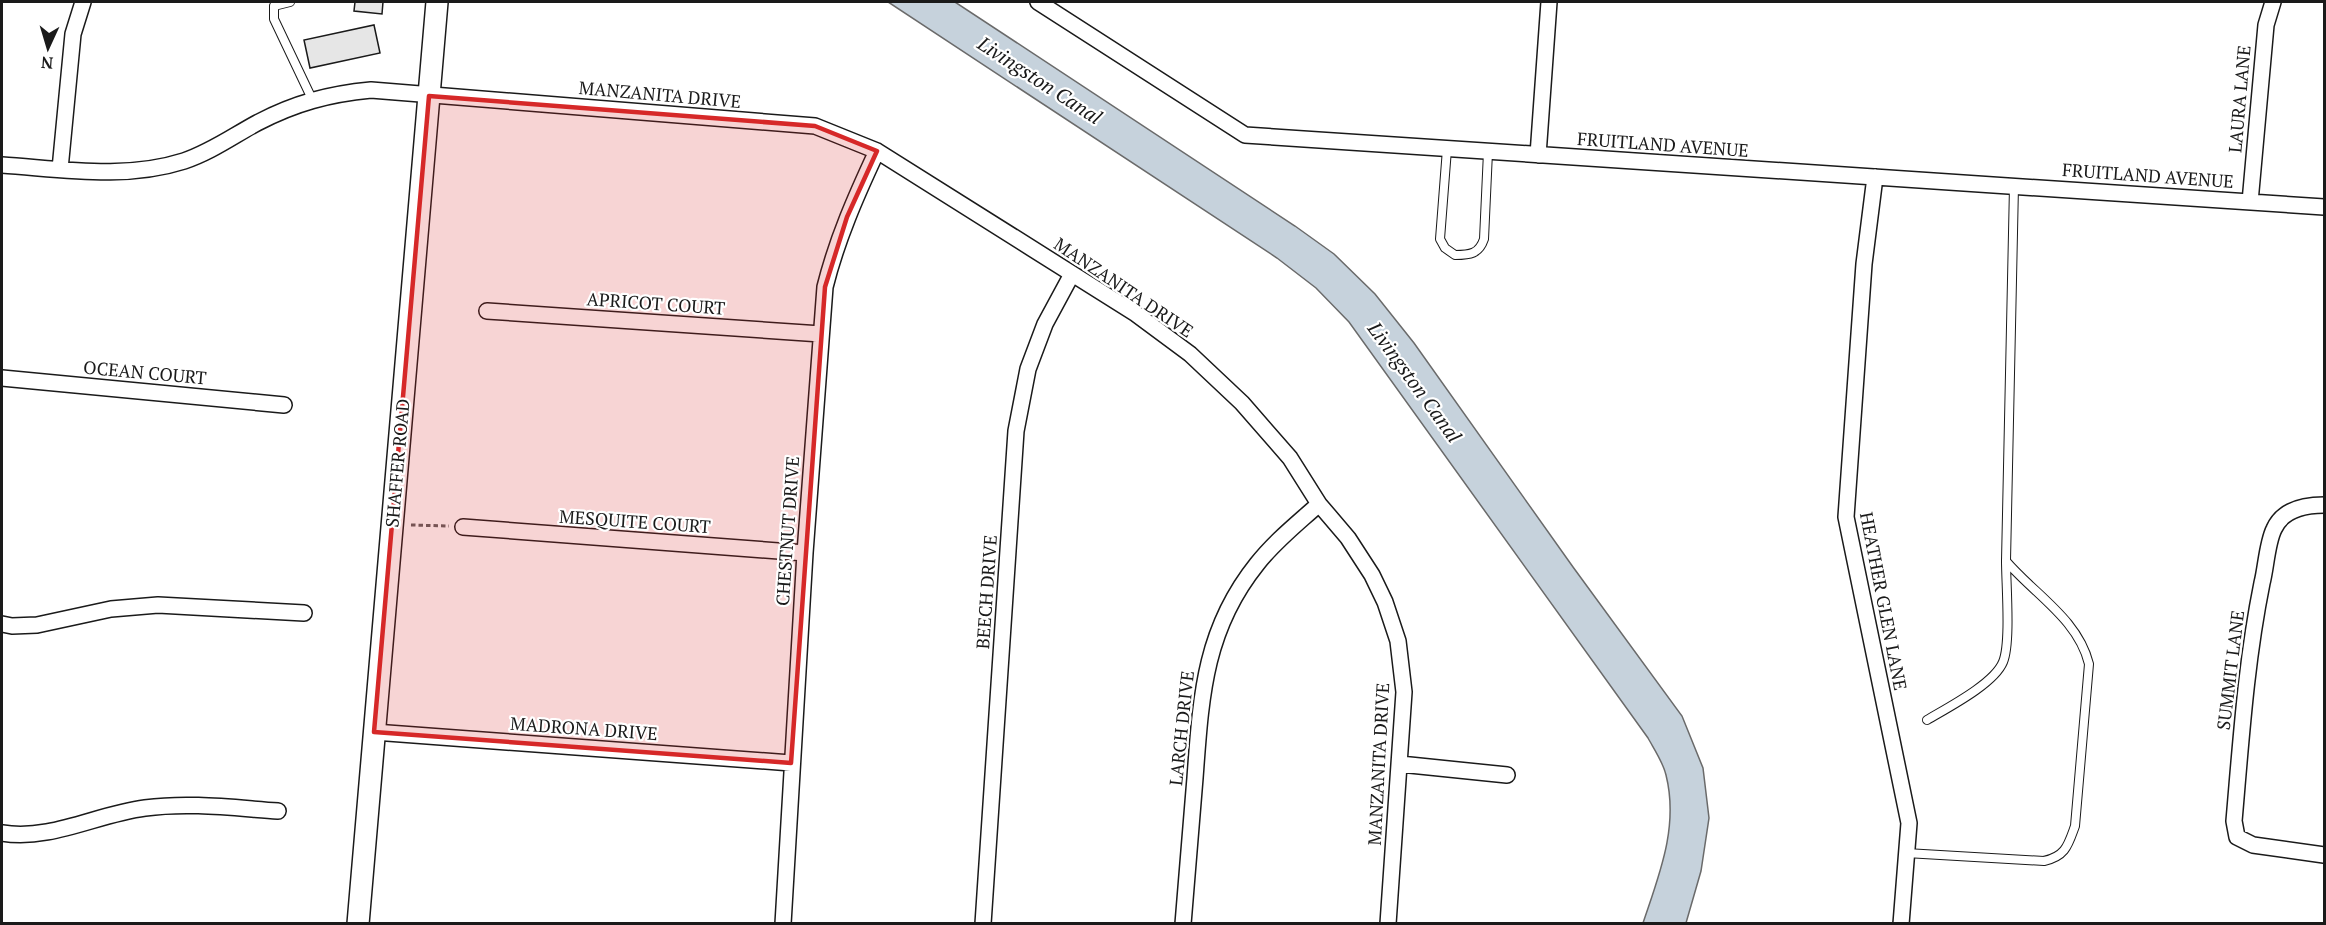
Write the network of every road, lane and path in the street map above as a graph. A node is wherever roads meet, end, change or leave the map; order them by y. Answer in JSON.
{"nodes":[{"id":1,"x":83,"y":2,"type":"edge"},
{"id":2,"x":290,"y":2,"type":"edge"},
{"id":3,"x":437,"y":2,"type":"edge"},
{"id":4,"x":1038,"y":2,"type":"edge"},
{"id":5,"x":1549,"y":2,"type":"edge"},
{"id":6,"x":2272,"y":2,"type":"edge"},
{"id":7,"x":429,"y":96,"type":"junction"},
{"id":8,"x":312,"y":99,"type":"junction"},
{"id":9,"x":1447,"y":149,"type":"junction"},
{"id":10,"x":877,"y":151,"type":"junction"},
{"id":11,"x":1488,"y":152,"type":"junction"},
{"id":12,"x":1538,"y":155,"type":"junction"},
{"id":13,"x":2,"y":165,"type":"edge"},
{"id":14,"x":60,"y":169,"type":"junction"},
{"id":15,"x":1875,"y":177,"type":"junction"},
{"id":16,"x":2014,"y":186,"type":"junction"},
{"id":17,"x":2250,"y":202,"type":"junction"},
{"id":18,"x":2325,"y":207,"type":"edge"},
{"id":19,"x":1072,"y":274,"type":"junction"},
{"id":20,"x":488,"y":311,"type":"dead end"},
{"id":21,"x":821,"y":334,"type":"junction"},
{"id":22,"x":2,"y":378,"type":"edge"},
{"id":23,"x":284,"y":405,"type":"dead end"},
{"id":24,"x":1319,"y":504,"type":"junction"},
{"id":25,"x":2325,"y":505,"type":"edge"},
{"id":26,"x":392,"y":525,"type":"junction"},
{"id":27,"x":463,"y":527,"type":"joint"},
{"id":28,"x":805,"y":553,"type":"junction"},
{"id":29,"x":2006,"y":561,"type":"junction"},
{"id":30,"x":304,"y":613,"type":"dead end"},
{"id":31,"x":2,"y":624,"type":"edge"},
{"id":32,"x":1927,"y":720,"type":"dead end"},
{"id":33,"x":374,"y":732,"type":"junction"},
{"id":34,"x":791,"y":763,"type":"junction"},
{"id":35,"x":1400,"y":764,"type":"junction"},
{"id":36,"x":1507,"y":775,"type":"dead end"},
{"id":37,"x":278,"y":811,"type":"dead end"},
{"id":38,"x":2,"y":833,"type":"edge"},
{"id":39,"x":1906,"y":853,"type":"junction"},
{"id":40,"x":2325,"y":855,"type":"edge"},
{"id":41,"x":358,"y":924,"type":"edge"},
{"id":42,"x":783,"y":924,"type":"edge"},
{"id":43,"x":983,"y":924,"type":"edge"},
{"id":44,"x":1183,"y":924,"type":"edge"},
{"id":45,"x":1388,"y":924,"type":"edge"},
{"id":46,"x":1901,"y":924,"type":"edge"}],
"edges":[{"from":1,"to":14,"type":"street"},
{"from":2,"to":8,"type":"lane"},
{"from":3,"to":7,"type":"main road","name":"SHAFFER ROAD"},
{"from":4,"to":9,"type":"street","name":"FRUITLAND AVENUE"},
{"from":5,"to":12,"type":"street"},
{"from":6,"to":17,"type":"street","name":"LAURA LANE"},
{"from":7,"to":8,"type":"street","name":"MANZANITA DRIVE"},
{"from":7,"to":10,"type":"street","name":"MANZANITA DRIVE"},
{"from":7,"to":26,"type":"main road","name":"SHAFFER ROAD"},
{"from":8,"to":14,"type":"street","name":"MANZANITA DRIVE"},
{"from":9,"to":11,"type":"street","name":"FRUITLAND AVENUE"},
{"from":9,"to":11,"type":"lane"},
{"from":10,"to":19,"type":"street","name":"MANZANITA DRIVE"},
{"from":10,"to":21,"type":"street","name":"CHESTNUT DRIVE"},
{"from":11,"to":12,"type":"street","name":"FRUITLAND AVENUE"},
{"from":12,"to":15,"type":"street","name":"FRUITLAND AVENUE"},
{"from":13,"to":14,"type":"street","name":"MANZANITA DRIVE"},
{"from":15,"to":16,"type":"street","name":"FRUITLAND AVENUE"},
{"from":15,"to":39,"type":"street","name":"HEATHER GLEN LANE"},
{"from":16,"to":17,"type":"street","name":"FRUITLAND AVENUE"},
{"from":16,"to":29,"type":"lane"},
{"from":17,"to":18,"type":"street","name":"FRUITLAND AVENUE"},
{"from":19,"to":24,"type":"street","name":"MANZANITA DRIVE"},
{"from":19,"to":43,"type":"street","name":"BEECH DRIVE"},
{"from":20,"to":21,"type":"street","name":"APRICOT COURT"},
{"from":21,"to":28,"type":"street","name":"CHESTNUT DRIVE"},
{"from":22,"to":23,"type":"street","name":"OCEAN COURT"},
{"from":24,"to":35,"type":"street","name":"MANZANITA DRIVE"},
{"from":24,"to":44,"type":"street","name":"LARCH DRIVE"},
{"from":25,"to":40,"type":"street","name":"SUMMIT LANE"},
{"from":26,"to":27,"type":"path"},
{"from":26,"to":33,"type":"main road","name":"SHAFFER ROAD"},
{"from":27,"to":28,"type":"street","name":"MESQUITE COURT"},
{"from":28,"to":34,"type":"street","name":"CHESTNUT DRIVE"},
{"from":29,"to":32,"type":"lane"},
{"from":29,"to":39,"type":"lane"},
{"from":30,"to":31,"type":"street"},
{"from":33,"to":34,"type":"street","name":"MADRONA DRIVE"},
{"from":33,"to":41,"type":"main road","name":"SHAFFER ROAD"},
{"from":34,"to":42,"type":"street","name":"CHESTNUT DRIVE"},
{"from":35,"to":36,"type":"street"},
{"from":35,"to":45,"type":"street","name":"MANZANITA DRIVE"},
{"from":37,"to":38,"type":"street"},
{"from":39,"to":46,"type":"street","name":"HEATHER GLEN LANE"}]}
